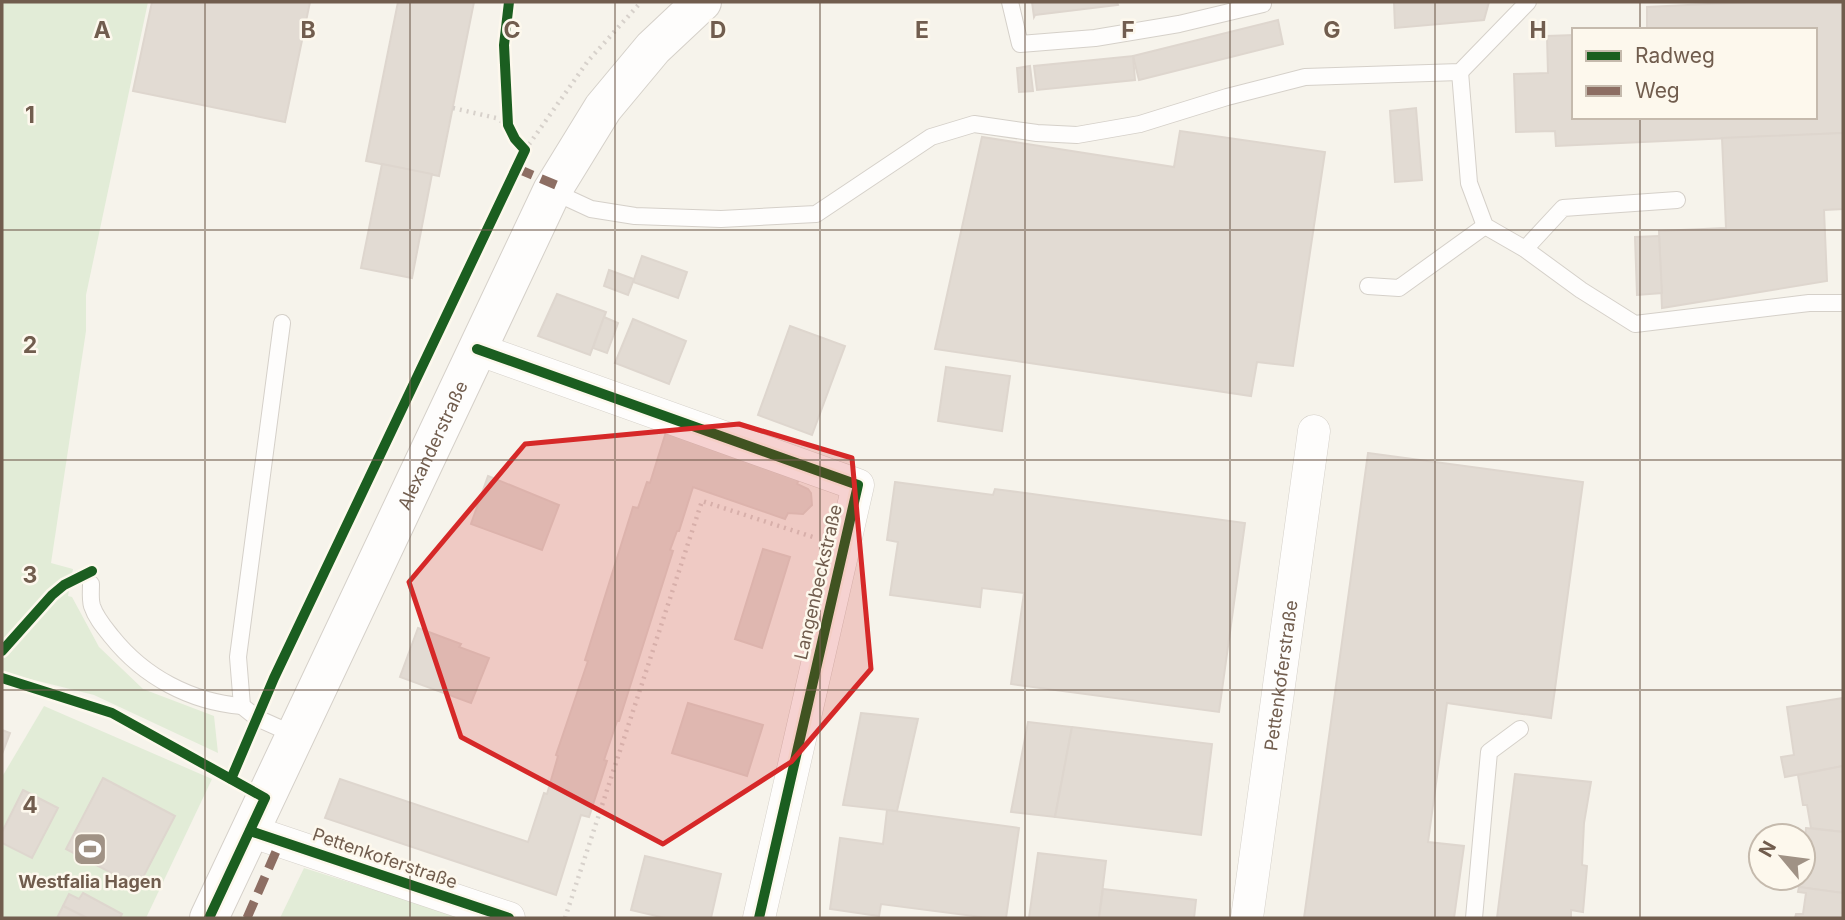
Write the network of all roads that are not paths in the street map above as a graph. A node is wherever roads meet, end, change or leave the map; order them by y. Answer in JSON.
{"nodes":[{"id":1,"x":702,"y":2,"type":"edge"},
{"id":2,"x":1010,"y":2,"type":"edge"},
{"id":3,"x":1528,"y":2,"type":"edge"},
{"id":4,"x":1263,"y":4,"type":"dead end"},
{"id":5,"x":1460,"y":72,"type":"junction"},
{"id":6,"x":552,"y":191,"type":"junction"},
{"id":7,"x":1677,"y":200,"type":"dead end"},
{"id":8,"x":1485,"y":226,"type":"junction"},
{"id":9,"x":1525,"y":249,"type":"junction"},
{"id":10,"x":1368,"y":286,"type":"dead end"},
{"id":11,"x":1843,"y":303,"type":"edge"},
{"id":12,"x":282,"y":323,"type":"dead end"},
{"id":13,"x":477,"y":349,"type":"junction"},
{"id":14,"x":1314,"y":431,"type":"dead end"},
{"id":15,"x":91,"y":584,"type":"dead end"},
{"id":16,"x":242,"y":706,"type":"junction"},
{"id":17,"x":1520,"y":729,"type":"dead end"},
{"id":18,"x":295,"y":735,"type":"junction"},
{"id":19,"x":250,"y":831,"type":"junction"},
{"id":20,"x":209,"y":918,"type":"edge"},
{"id":21,"x":509,"y":918,"type":"edge"},
{"id":22,"x":758,"y":918,"type":"edge"},
{"id":23,"x":1247,"y":918,"type":"edge"},
{"id":24,"x":1474,"y":918,"type":"edge"}],
"edges":[{"from":1,"to":6,"type":"main road","name":"Alexanderstraße"},
{"from":2,"to":4,"type":"lane"},
{"from":3,"to":5,"type":"lane"},
{"from":5,"to":6,"type":"lane"},
{"from":5,"to":8,"type":"lane"},
{"from":6,"to":13,"type":"main road","name":"Alexanderstraße"},
{"from":7,"to":9,"type":"lane"},
{"from":8,"to":9,"type":"lane"},
{"from":8,"to":10,"type":"lane"},
{"from":9,"to":11,"type":"lane"},
{"from":12,"to":16,"type":"lane"},
{"from":13,"to":18,"type":"main road","name":"Alexanderstraße"},
{"from":13,"to":22,"type":"street","name":"Langenbeckstraße"},
{"from":14,"to":23,"type":"street","name":"Pettenkoferstraße"},
{"from":15,"to":16,"type":"lane"},
{"from":16,"to":18,"type":"lane"},
{"from":17,"to":24,"type":"lane"},
{"from":18,"to":19,"type":"main road","name":"Alexanderstraße"},
{"from":19,"to":20,"type":"main road","name":"Alexanderstraße"},
{"from":19,"to":21,"type":"street","name":"Pettenkoferstraße"}]}
